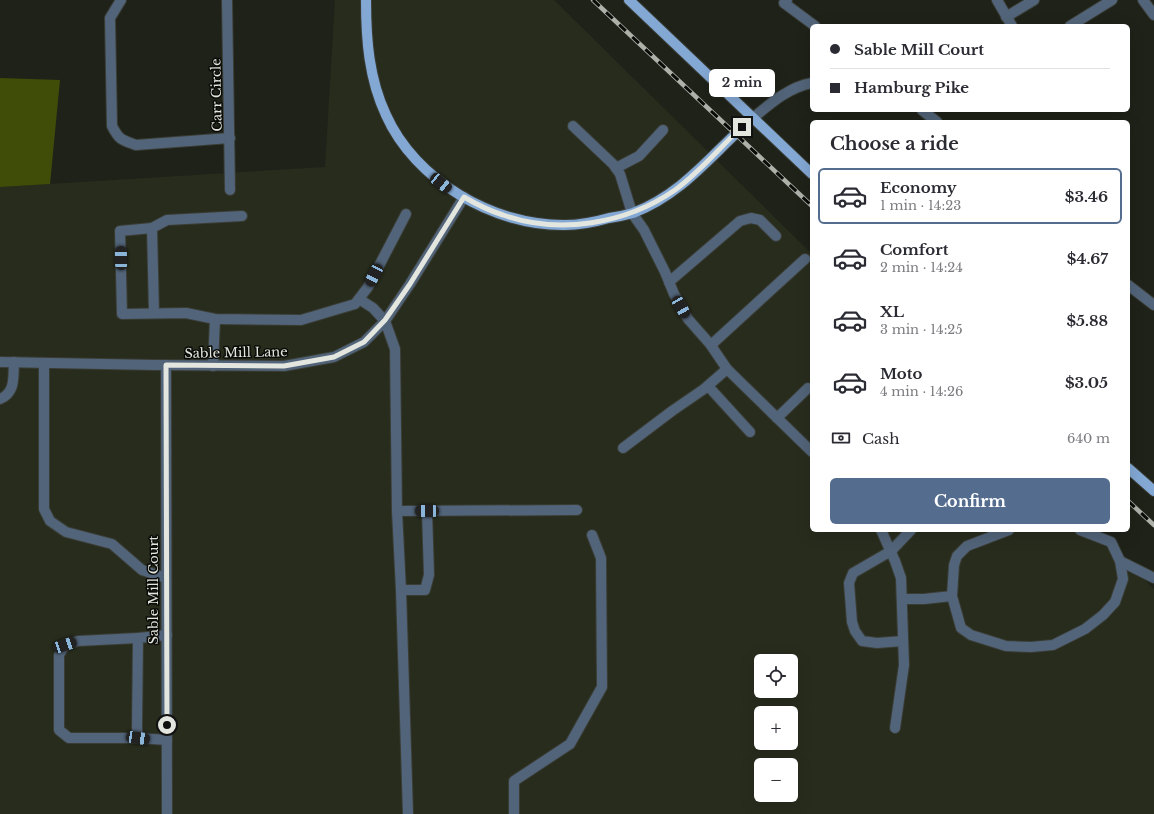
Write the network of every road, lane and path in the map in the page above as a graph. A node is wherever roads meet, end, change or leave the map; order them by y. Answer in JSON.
{"nodes":[{"id":1,"x":121,"y":0,"type":"edge"},
{"id":2,"x":227,"y":0,"type":"edge"},
{"id":3,"x":366,"y":0,"type":"edge"},
{"id":4,"x":629,"y":0,"type":"edge"},
{"id":5,"x":997,"y":0,"type":"edge"},
{"id":6,"x":1034,"y":0,"type":"edge"},
{"id":7,"x":1112,"y":0,"type":"edge"},
{"id":8,"x":1143,"y":0,"type":"edge"},
{"id":9,"x":783,"y":1,"type":"edge"},
{"id":10,"x":1101,"y":3,"type":"edge"},
{"id":11,"x":1154,"y":16,"type":"edge"},
{"id":12,"x":1006,"y":17,"type":"junction"},
{"id":13,"x":812,"y":24,"type":"edge"},
{"id":14,"x":1011,"y":24,"type":"edge"},
{"id":15,"x":1073,"y":24,"type":"edge"},
{"id":16,"x":810,"y":83,"type":"edge"},
{"id":17,"x":928,"y":112,"type":"edge"},
{"id":18,"x":753,"y":118,"type":"junction"},
{"id":19,"x":936,"y":120,"type":"edge"},
{"id":20,"x":573,"y":126,"type":"dead end"},
{"id":21,"x":664,"y":130,"type":"dead end"},
{"id":22,"x":230,"y":138,"type":"junction"},
{"id":23,"x":616,"y":168,"type":"junction"},
{"id":24,"x":810,"y":172,"type":"edge"},
{"id":25,"x":230,"y":190,"type":"dead end"},
{"id":26,"x":464,"y":197,"type":"junction"},
{"id":27,"x":632,"y":213,"type":"junction"},
{"id":28,"x":406,"y":214,"type":"dead end"},
{"id":29,"x":242,"y":216,"type":"dead end"},
{"id":30,"x":152,"y":228,"type":"junction"},
{"id":31,"x":776,"y":236,"type":"dead end"},
{"id":32,"x":805,"y":259,"type":"dead end"},
{"id":33,"x":669,"y":282,"type":"junction"},
{"id":34,"x":1130,"y":287,"type":"edge"},
{"id":35,"x":359,"y":299,"type":"junction"},
{"id":36,"x":1154,"y":305,"type":"edge"},
{"id":37,"x":154,"y":313,"type":"junction"},
{"id":38,"x":215,"y":319,"type":"junction"},
{"id":39,"x":385,"y":320,"type":"junction"},
{"id":40,"x":711,"y":345,"type":"junction"},
{"id":41,"x":0,"y":362,"type":"edge"},
{"id":42,"x":14,"y":362,"type":"junction"},
{"id":43,"x":44,"y":363,"type":"junction"},
{"id":44,"x":166,"y":365,"type":"junction"},
{"id":45,"x":213,"y":366,"type":"junction"},
{"id":46,"x":727,"y":369,"type":"junction"},
{"id":47,"x":708,"y":386,"type":"junction"},
{"id":48,"x":808,"y":388,"type":"dead end"},
{"id":49,"x":0,"y":399,"type":"edge"},
{"id":50,"x":777,"y":418,"type":"junction"},
{"id":51,"x":750,"y":432,"type":"dead end"},
{"id":52,"x":623,"y":448,"type":"dead end"},
{"id":53,"x":810,"y":450,"type":"edge"},
{"id":54,"x":1130,"y":470,"type":"edge"},
{"id":55,"x":1154,"y":491,"type":"edge"},
{"id":56,"x":577,"y":510,"type":"dead end"},
{"id":57,"x":397,"y":511,"type":"junction"},
{"id":58,"x":427,"y":511,"type":"junction"},
{"id":59,"x":882,"y":532,"type":"edge"},
{"id":60,"x":910,"y":532,"type":"edge"},
{"id":61,"x":1004,"y":532,"type":"edge"},
{"id":62,"x":1085,"y":532,"type":"edge"},
{"id":63,"x":592,"y":536,"type":"dead end"},
{"id":64,"x":891,"y":551,"type":"junction"},
{"id":65,"x":1120,"y":561,"type":"junction"},
{"id":66,"x":166,"y":578,"type":"junction"},
{"id":67,"x":1154,"y":578,"type":"edge"},
{"id":68,"x":401,"y":590,"type":"junction"},
{"id":69,"x":952,"y":596,"type":"junction"},
{"id":70,"x":902,"y":599,"type":"junction"},
{"id":71,"x":166,"y":635,"type":"junction"},
{"id":72,"x":138,"y":638,"type":"junction"},
{"id":73,"x":903,"y":641,"type":"junction"},
{"id":74,"x":895,"y":728,"type":"dead end"},
{"id":75,"x":138,"y":738,"type":"junction"},
{"id":76,"x":167,"y":740,"type":"junction"},
{"id":77,"x":167,"y":814,"type":"edge"},
{"id":78,"x":408,"y":814,"type":"edge"},
{"id":79,"x":514,"y":814,"type":"edge"}],
"edges":[{"from":1,"to":22,"type":"street"},
{"from":2,"to":22,"type":"street","name":"Carr Circle"},
{"from":3,"to":26,"type":"main road"},
{"from":4,"to":18,"type":"main road"},
{"from":5,"to":12,"type":"street"},
{"from":6,"to":12,"type":"street"},
{"from":7,"to":10,"type":"street"},
{"from":8,"to":11,"type":"street"},
{"from":9,"to":13,"type":"street"},
{"from":10,"to":15,"type":"street"},
{"from":12,"to":14,"type":"street"},
{"from":16,"to":18,"type":"street"},
{"from":17,"to":19,"type":"street"},
{"from":18,"to":24,"type":"main road"},
{"from":18,"to":27,"type":"main road"},
{"from":20,"to":23,"type":"street"},
{"from":21,"to":23,"type":"street"},
{"from":22,"to":25,"type":"street","name":"Carr Circle"},
{"from":23,"to":27,"type":"street"},
{"from":26,"to":27,"type":"main road"},
{"from":26,"to":39,"type":"street","name":"Sable Mill Lane"},
{"from":27,"to":33,"type":"street"},
{"from":28,"to":35,"type":"street"},
{"from":29,"to":30,"type":"street"},
{"from":30,"to":37,"type":"street"},
{"from":30,"to":37,"type":"street"},
{"from":31,"to":33,"type":"street"},
{"from":32,"to":40,"type":"street"},
{"from":33,"to":40,"type":"street"},
{"from":34,"to":36,"type":"street"},
{"from":35,"to":38,"type":"street"},
{"from":35,"to":39,"type":"street"},
{"from":37,"to":38,"type":"street"},
{"from":38,"to":45,"type":"street"},
{"from":39,"to":45,"type":"street","name":"Sable Mill Lane"},
{"from":39,"to":57,"type":"street"},
{"from":40,"to":46,"type":"street"},
{"from":41,"to":42,"type":"street","name":"Sable Mill Lane"},
{"from":42,"to":43,"type":"street","name":"Sable Mill Lane"},
{"from":42,"to":49,"type":"street"},
{"from":43,"to":44,"type":"street","name":"Sable Mill Lane"},
{"from":43,"to":66,"type":"street"},
{"from":44,"to":45,"type":"street","name":"Sable Mill Lane"},
{"from":44,"to":66,"type":"street","name":"Sable Mill Court"},
{"from":46,"to":47,"type":"street"},
{"from":46,"to":50,"type":"street"},
{"from":47,"to":51,"type":"street"},
{"from":47,"to":52,"type":"street"},
{"from":48,"to":50,"type":"street"},
{"from":50,"to":53,"type":"street"},
{"from":54,"to":55,"type":"main road"},
{"from":56,"to":58,"type":"street"},
{"from":57,"to":58,"type":"street"},
{"from":57,"to":68,"type":"street"},
{"from":58,"to":68,"type":"street"},
{"from":59,"to":64,"type":"street"},
{"from":60,"to":64,"type":"street"},
{"from":61,"to":69,"type":"street"},
{"from":62,"to":65,"type":"street"},
{"from":63,"to":79,"type":"street"},
{"from":64,"to":70,"type":"street"},
{"from":64,"to":73,"type":"street"},
{"from":65,"to":67,"type":"street"},
{"from":65,"to":69,"type":"street"},
{"from":66,"to":71,"type":"street","name":"Sable Mill Court"},
{"from":68,"to":78,"type":"street"},
{"from":69,"to":70,"type":"street"},
{"from":70,"to":73,"type":"street"},
{"from":71,"to":72,"type":"street"},
{"from":71,"to":76,"type":"street","name":"Sable Mill Court"},
{"from":72,"to":75,"type":"street"},
{"from":72,"to":75,"type":"street"},
{"from":73,"to":74,"type":"street"},
{"from":75,"to":76,"type":"street"},
{"from":76,"to":77,"type":"street","name":"Sable Mill Court"}]}
